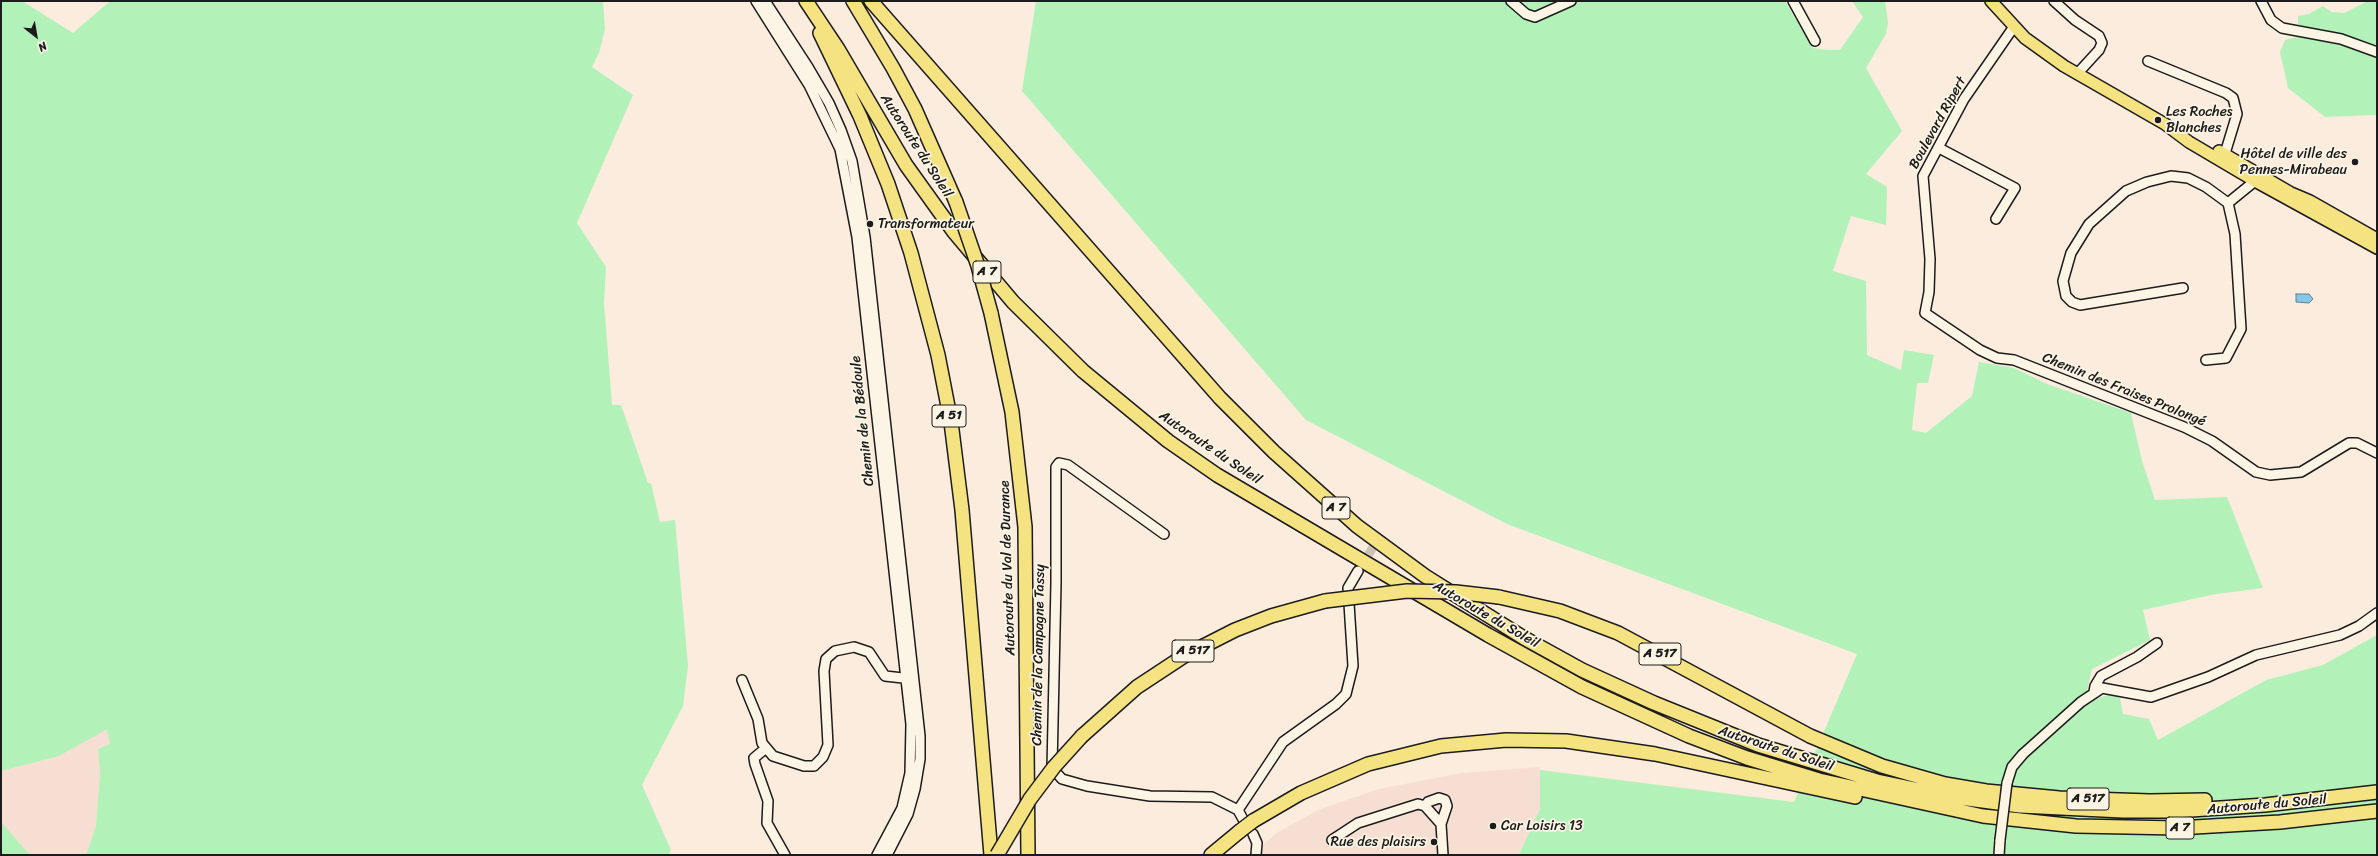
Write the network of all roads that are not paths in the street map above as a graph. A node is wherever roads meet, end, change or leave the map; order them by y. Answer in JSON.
{"nodes":[{"id":1,"x":756,"y":1,"type":"edge"},
{"id":2,"x":765,"y":1,"type":"edge"},
{"id":3,"x":805,"y":1,"type":"edge"},
{"id":4,"x":853,"y":1,"type":"edge"},
{"id":5,"x":870,"y":1,"type":"edge"},
{"id":6,"x":1511,"y":1,"type":"edge"},
{"id":7,"x":1571,"y":1,"type":"edge"},
{"id":8,"x":1793,"y":1,"type":"edge"},
{"id":9,"x":1991,"y":1,"type":"edge"},
{"id":10,"x":2054,"y":1,"type":"edge"},
{"id":11,"x":2261,"y":1,"type":"edge"},
{"id":12,"x":2013,"y":28,"type":"junction"},
{"id":13,"x":1815,"y":41,"type":"dead end"},
{"id":14,"x":2377,"y":52,"type":"edge"},
{"id":15,"x":2148,"y":61,"type":"dead end"},
{"id":16,"x":2077,"y":74,"type":"junction"},
{"id":17,"x":1939,"y":148,"type":"junction"},
{"id":18,"x":2223,"y":158,"type":"junction"},
{"id":19,"x":2254,"y":181,"type":"junction"},
{"id":20,"x":2228,"y":203,"type":"junction"},
{"id":21,"x":1996,"y":219,"type":"dead end"},
{"id":22,"x":2377,"y":239,"type":"edge"},
{"id":23,"x":2377,"y":248,"type":"edge"},
{"id":24,"x":2183,"y":288,"type":"dead end"},
{"id":25,"x":1925,"y":313,"type":"joint"},
{"id":26,"x":2206,"y":360,"type":"dead end"},
{"id":27,"x":2377,"y":453,"type":"edge"},
{"id":28,"x":1164,"y":534,"type":"dead end"},
{"id":29,"x":1358,"y":571,"type":"tunnel mouth"},
{"id":30,"x":2377,"y":613,"type":"edge"},
{"id":31,"x":2157,"y":643,"type":"dead end"},
{"id":32,"x":910,"y":679,"type":"junction"},
{"id":33,"x":742,"y":680,"type":"dead end"},
{"id":34,"x":2094,"y":692,"type":"junction"},
{"id":35,"x":766,"y":748,"type":"junction"},
{"id":36,"x":2377,"y":792,"type":"edge"},
{"id":37,"x":1425,"y":806,"type":"junction"},
{"id":38,"x":1238,"y":810,"type":"junction"},
{"id":39,"x":2377,"y":811,"type":"edge"},
{"id":40,"x":1983,"y":816,"type":"junction"},
{"id":41,"x":1440,"y":824,"type":"junction"},
{"id":42,"x":1247,"y":827,"type":"junction"},
{"id":43,"x":1332,"y":840,"type":"dead end"},
{"id":44,"x":785,"y":855,"type":"edge"},
{"id":45,"x":877,"y":855,"type":"edge"},
{"id":46,"x":887,"y":855,"type":"edge"},
{"id":47,"x":991,"y":855,"type":"edge"},
{"id":48,"x":997,"y":855,"type":"edge"},
{"id":49,"x":1028,"y":855,"type":"edge"},
{"id":50,"x":1212,"y":855,"type":"edge"},
{"id":51,"x":1256,"y":855,"type":"edge"},
{"id":52,"x":1443,"y":855,"type":"edge"},
{"id":53,"x":1999,"y":855,"type":"edge"}],
"edges":[{"from":1,"to":32,"type":"street","name":"Chemin de la Bédoule"},
{"from":2,"to":32,"type":"street","name":"Chemin de la Bédoule"},
{"from":3,"to":40,"type":"highway","name":"Autoroute du Soleil","number":"A 7"},
{"from":3,"to":47,"type":"highway","number":"A 51"},
{"from":4,"to":49,"type":"highway","name":"Autoroute du Val de Durance","bridge":true},
{"from":5,"to":36,"type":"highway","name":"Autoroute du Soleil","number":"A 7"},
{"from":6,"to":7,"type":"street"},
{"from":8,"to":13,"type":"street"},
{"from":9,"to":12,"type":"main road"},
{"from":10,"to":16,"type":"street"},
{"from":11,"to":14,"type":"street"},
{"from":12,"to":16,"type":"main road"},
{"from":12,"to":17,"type":"street","name":"Boulevard Ripert"},
{"from":15,"to":18,"type":"street"},
{"from":16,"to":18,"type":"main road"},
{"from":17,"to":21,"type":"street"},
{"from":17,"to":25,"type":"street","name":"Boulevard Ripert"},
{"from":18,"to":19,"type":"main road"},
{"from":18,"to":22,"type":"main road"},
{"from":19,"to":20,"type":"street"},
{"from":19,"to":23,"type":"main road"},
{"from":20,"to":24,"type":"street"},
{"from":20,"to":26,"type":"street"},
{"from":25,"to":27,"type":"street","name":"Chemin des Fraises Prolongé"},
{"from":28,"to":38,"type":"street","name":"Chemin de la Campagne Tassy"},
{"from":29,"to":38,"type":"street"},
{"from":30,"to":34,"type":"street"},
{"from":31,"to":34,"type":"street"},
{"from":32,"to":35,"type":"street"},
{"from":32,"to":45,"type":"street","name":"Chemin de la Bédoule"},
{"from":32,"to":46,"type":"street","name":"Chemin de la Bédoule"},
{"from":33,"to":35,"type":"street"},
{"from":34,"to":53,"type":"street","bridge":true},
{"from":35,"to":44,"type":"street"},
{"from":36,"to":48,"type":"highway","number":"A 517","bridge":true},
{"from":37,"to":41,"type":"street"},
{"from":37,"to":41,"type":"street"},
{"from":37,"to":43,"type":"street"},
{"from":38,"to":42,"type":"street"},
{"from":39,"to":40,"type":"highway","name":"Autoroute du Soleil","number":"A 7"},
{"from":40,"to":42,"type":"highway"},
{"from":41,"to":52,"type":"street"},
{"from":42,"to":50,"type":"highway"},
{"from":42,"to":51,"type":"street"}]}
